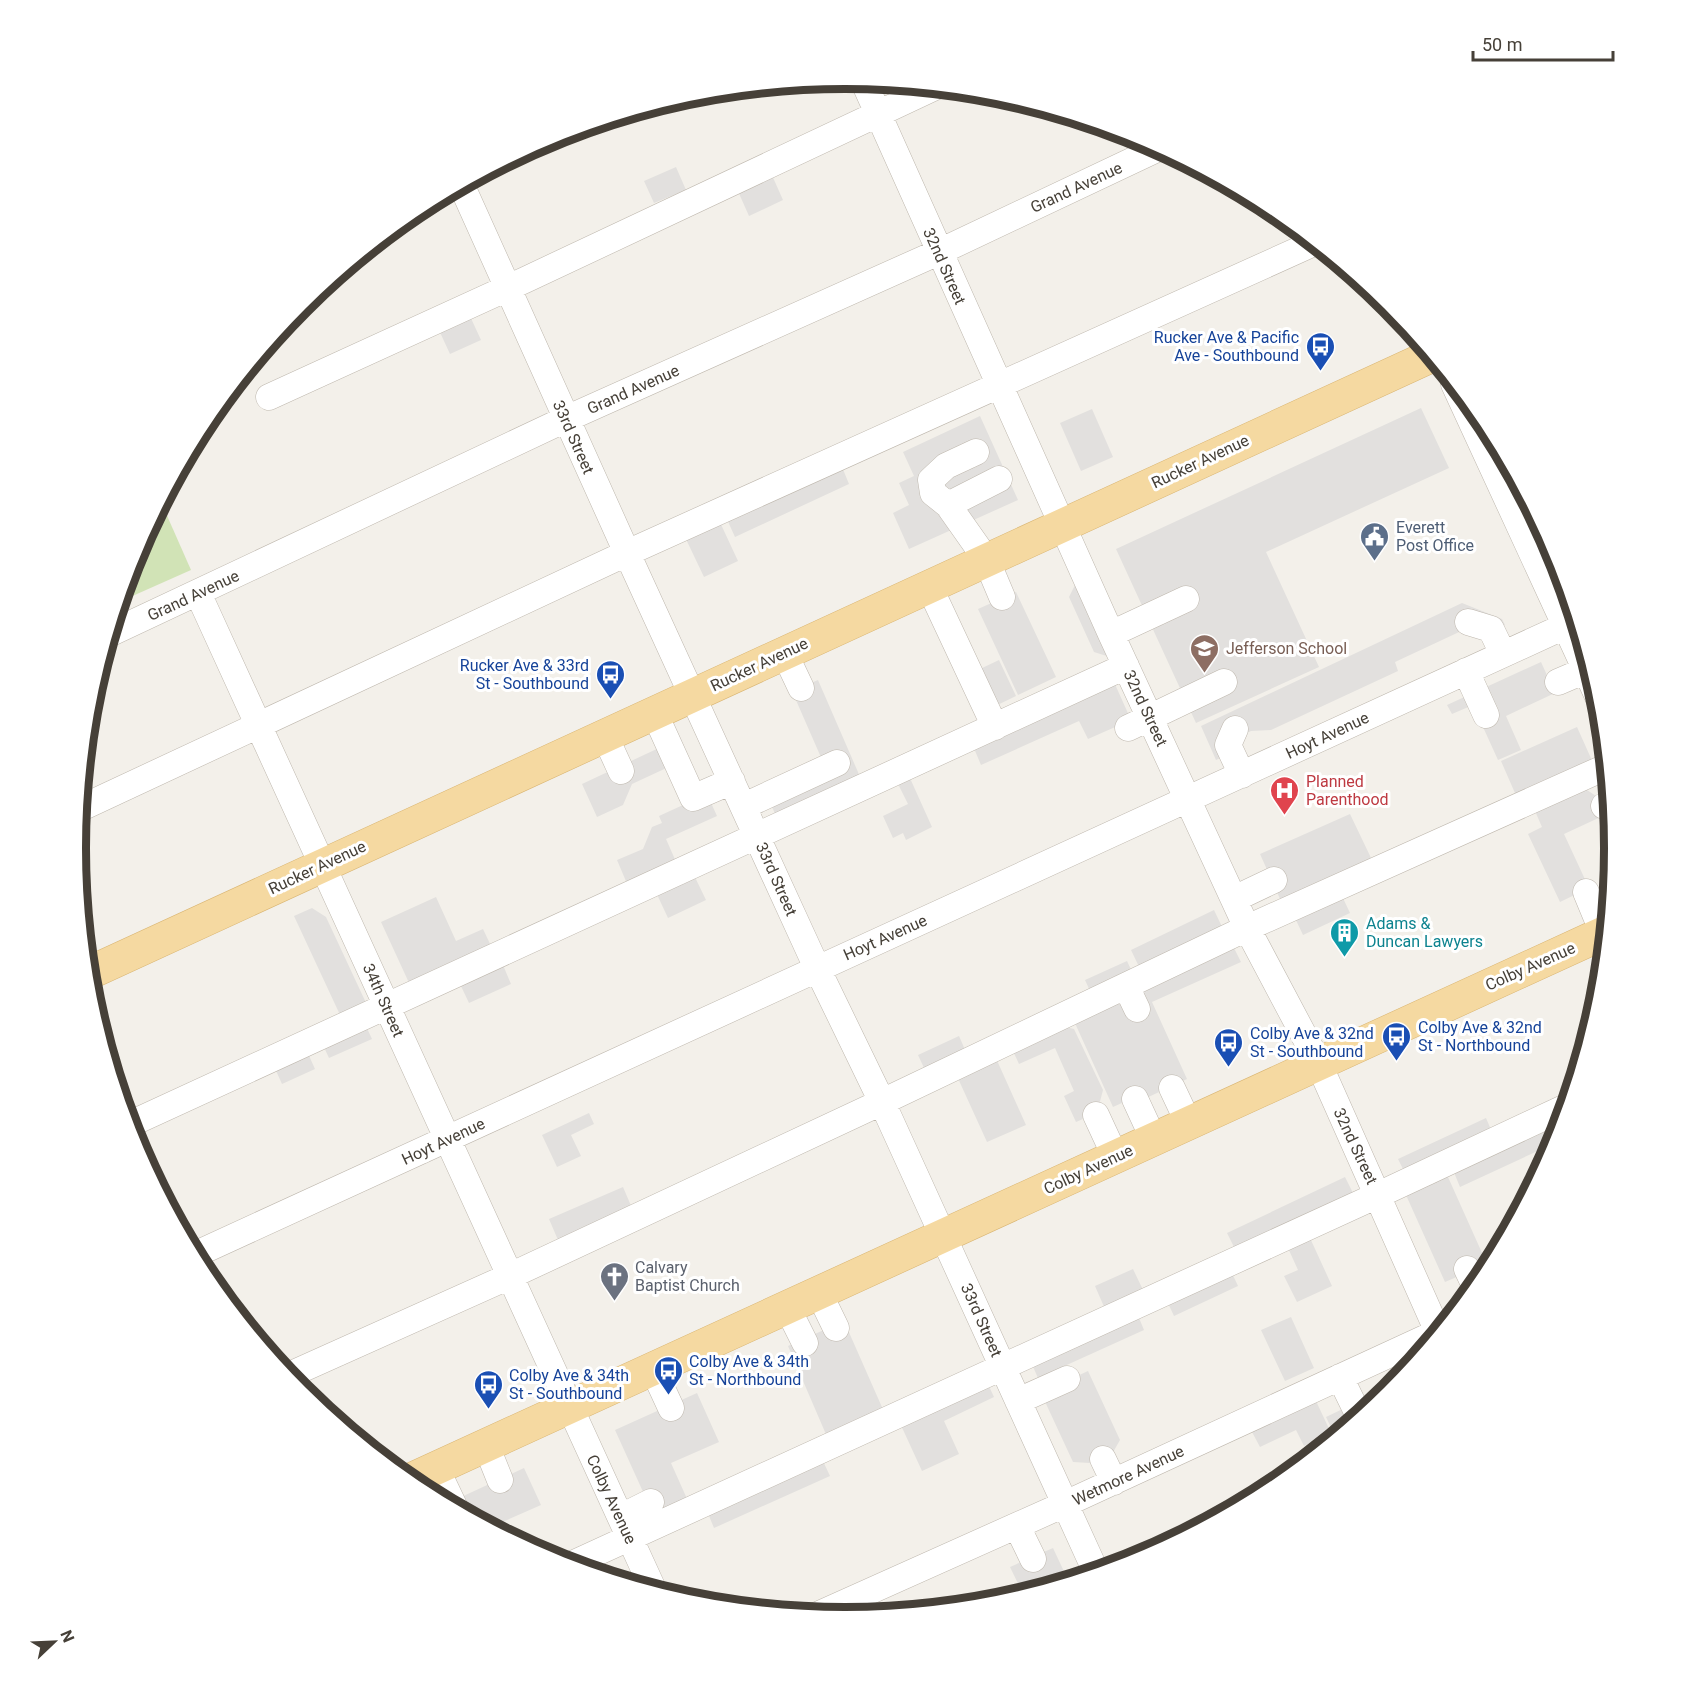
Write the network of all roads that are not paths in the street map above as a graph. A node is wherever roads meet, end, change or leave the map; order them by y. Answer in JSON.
{"nodes":[{"id":1,"x":867,"y":90,"type":"edge"},
{"id":2,"x":922,"y":93,"type":"edge"},
{"id":3,"x":878,"y":114,"type":"junction"},
{"id":4,"x":1148,"y":153,"type":"edge"},
{"id":5,"x":464,"y":191,"type":"edge"},
{"id":6,"x":1307,"y":246,"type":"edge"},
{"id":7,"x":939,"y":252,"type":"junction"},
{"id":8,"x":508,"y":288,"type":"junction"},
{"id":9,"x":1424,"y":359,"type":"edge"},
{"id":10,"x":998,"y":385,"type":"junction"},
{"id":11,"x":270,"y":397,"type":"dead end"},
{"id":12,"x":566,"y":419,"type":"junction"},
{"id":13,"x":1490,"y":449,"type":"edge"},
{"id":14,"x":976,"y":452,"type":"dead end"},
{"id":15,"x":999,"y":479,"type":"dead end"},
{"id":16,"x":1512,"y":489,"type":"edge"},
{"id":17,"x":948,"y":505,"type":"junction"},
{"id":18,"x":1061,"y":525,"type":"junction"},
{"id":19,"x":627,"y":553,"type":"junction"},
{"id":20,"x":986,"y":559,"type":"junction"},
{"id":21,"x":929,"y":586,"type":"junction"},
{"id":22,"x":198,"y":593,"type":"junction"},
{"id":23,"x":1002,"y":597,"type":"dead end"},
{"id":24,"x":1186,"y":598,"type":"dead end"},
{"id":25,"x":1566,"y":614,"type":"edge"},
{"id":26,"x":1468,"y":622,"type":"dead end"},
{"id":27,"x":1569,"y":623,"type":"edge"},
{"id":28,"x":118,"y":630,"type":"edge"},
{"id":29,"x":1111,"y":634,"type":"junction"},
{"id":30,"x":784,"y":652,"type":"junction"},
{"id":31,"x":1503,"y":654,"type":"junction"},
{"id":32,"x":1126,"y":666,"type":"junction"},
{"id":33,"x":1466,"y":671,"type":"junction"},
{"id":34,"x":1582,"y":672,"type":"edge"},
{"id":35,"x":1224,"y":682,"type":"dead end"},
{"id":36,"x":1558,"y":682,"type":"dead end"},
{"id":37,"x":801,"y":688,"type":"dead end"},
{"id":38,"x":693,"y":694,"type":"junction"},
{"id":39,"x":654,"y":712,"type":"junction"},
{"id":40,"x":1486,"y":715,"type":"dead end"},
{"id":41,"x":1139,"y":722,"type":"junction"},
{"id":42,"x":258,"y":726,"type":"junction"},
{"id":43,"x":995,"y":727,"type":"junction"},
{"id":44,"x":1235,"y":729,"type":"dead end"},
{"id":45,"x":604,"y":736,"type":"junction"},
{"id":46,"x":837,"y":763,"type":"dead end"},
{"id":47,"x":1599,"y":770,"type":"edge"},
{"id":48,"x":621,"y":771,"type":"dead end"},
{"id":49,"x":1242,"y":775,"type":"junction"},
{"id":50,"x":732,"y":781,"type":"junction"},
{"id":51,"x":1188,"y":800,"type":"junction"},
{"id":52,"x":87,"y":805,"type":"edge"},
{"id":53,"x":744,"y":806,"type":"junction"},
{"id":54,"x":758,"y":837,"type":"junction"},
{"id":55,"x":323,"y":865,"type":"junction"},
{"id":56,"x":1274,"y":880,"type":"dead end"},
{"id":57,"x":1586,"y":892,"type":"dead end"},
{"id":58,"x":1234,"y":899,"type":"junction"},
{"id":59,"x":1600,"y":921,"type":"edge"},
{"id":60,"x":1247,"y":928,"type":"junction"},
{"id":61,"x":1598,"y":935,"type":"edge"},
{"id":62,"x":817,"y":968,"type":"junction"},
{"id":63,"x":96,"y":970,"type":"edge"},
{"id":64,"x":387,"y":1006,"type":"junction"},
{"id":65,"x":1318,"y":1062,"type":"junction"},
{"id":66,"x":1172,"y":1088,"type":"dead end"},
{"id":67,"x":1135,"y":1099,"type":"dead end"},
{"id":68,"x":882,"y":1102,"type":"junction"},
{"id":69,"x":1555,"y":1113,"type":"edge"},
{"id":70,"x":1096,"y":1115,"type":"dead end"},
{"id":71,"x":137,"y":1121,"type":"edge"},
{"id":72,"x":1188,"y":1122,"type":"junction"},
{"id":73,"x":1153,"y":1138,"type":"junction"},
{"id":74,"x":447,"y":1139,"type":"junction"},
{"id":75,"x":1115,"y":1156,"type":"junction"},
{"id":76,"x":1378,"y":1195,"type":"junction"},
{"id":77,"x":944,"y":1236,"type":"junction"},
{"id":78,"x":202,"y":1252,"type":"edge"},
{"id":79,"x":510,"y":1276,"type":"junction"},
{"id":80,"x":819,"y":1293,"type":"junction"},
{"id":81,"x":787,"y":1307,"type":"junction"},
{"id":82,"x":1435,"y":1325,"type":"edge"},
{"id":83,"x":836,"y":1328,"type":"dead end"},
{"id":84,"x":1422,"y":1339,"type":"edge"},
{"id":85,"x":805,"y":1343,"type":"dead end"},
{"id":86,"x":1003,"y":1367,"type":"junction"},
{"id":87,"x":653,"y":1369,"type":"junction"},
{"id":88,"x":296,"y":1372,"type":"edge"},
{"id":89,"x":1340,"y":1377,"type":"junction"},
{"id":90,"x":1067,"y":1379,"type":"dead end"},
{"id":91,"x":1018,"y":1401,"type":"junction"},
{"id":92,"x":570,"y":1407,"type":"junction"},
{"id":93,"x":671,"y":1408,"type":"dead end"},
{"id":94,"x":1356,"y":1409,"type":"edge"},
{"id":95,"x":486,"y":1445,"type":"junction"},
{"id":96,"x":1103,"y":1459,"type":"dead end"},
{"id":97,"x":422,"y":1474,"type":"edge"},
{"id":98,"x":500,"y":1480,"type":"dead end"},
{"id":99,"x":1114,"y":1482,"type":"junction"},
{"id":100,"x":651,"y":1502,"type":"dead end"},
{"id":101,"x":1065,"y":1504,"type":"junction"},
{"id":102,"x":1017,"y":1526,"type":"junction"},
{"id":103,"x":626,"y":1528,"type":"junction"},
{"id":104,"x":579,"y":1559,"type":"edge"},
{"id":105,"x":1033,"y":1559,"type":"dead end"},
{"id":106,"x":1093,"y":1565,"type":"edge"},
{"id":107,"x":650,"y":1581,"type":"edge"},
{"id":108,"x":836,"y":1607,"type":"edge"}],
"edges":[{"from":1,"to":3,"type":"street","name":"32nd Street"},
{"from":2,"to":3,"type":"street"},
{"from":3,"to":7,"type":"street","name":"32nd Street"},
{"from":3,"to":8,"type":"street"},
{"from":4,"to":7,"type":"street","name":"Grand Avenue"},
{"from":5,"to":8,"type":"street","name":"33rd Street"},
{"from":6,"to":10,"type":"street"},
{"from":7,"to":10,"type":"street","name":"32nd Street"},
{"from":7,"to":12,"type":"street","name":"Grand Avenue"},
{"from":8,"to":11,"type":"street"},
{"from":8,"to":12,"type":"street","name":"33rd Street"},
{"from":9,"to":18,"type":"main road","name":"Rucker Avenue"},
{"from":10,"to":18,"type":"street","name":"32nd Street"},
{"from":10,"to":19,"type":"street"},
{"from":12,"to":19,"type":"street","name":"33rd Street"},
{"from":12,"to":22,"type":"street","name":"Grand Avenue"},
{"from":13,"to":16,"type":"street"},
{"from":14,"to":17,"type":"street"},
{"from":15,"to":17,"type":"street"},
{"from":16,"to":25,"type":"street"},
{"from":17,"to":20,"type":"street"},
{"from":18,"to":20,"type":"main road","name":"Rucker Avenue"},
{"from":18,"to":29,"type":"street","name":"32nd Street"},
{"from":19,"to":38,"type":"street","name":"33rd Street"},
{"from":19,"to":42,"type":"street"},
{"from":20,"to":21,"type":"main road","name":"Rucker Avenue"},
{"from":20,"to":23,"type":"street"},
{"from":21,"to":30,"type":"main road","name":"Rucker Avenue"},
{"from":21,"to":43,"type":"street"},
{"from":22,"to":28,"type":"street","name":"Grand Avenue"},
{"from":22,"to":42,"type":"street","name":"34th Street"},
{"from":24,"to":29,"type":"street"},
{"from":26,"to":31,"type":"street"},
{"from":27,"to":31,"type":"street","name":"Hoyt Avenue"},
{"from":29,"to":32,"type":"street","name":"32nd Street"},
{"from":30,"to":37,"type":"street"},
{"from":30,"to":38,"type":"main road","name":"Rucker Avenue"},
{"from":31,"to":33,"type":"street","name":"Hoyt Avenue"},
{"from":32,"to":41,"type":"street","name":"32nd Street"},
{"from":32,"to":43,"type":"street"},
{"from":33,"to":40,"type":"street"},
{"from":33,"to":49,"type":"street","name":"Hoyt Avenue"},
{"from":34,"to":36,"type":"street"},
{"from":35,"to":41,"type":"street"},
{"from":38,"to":39,"type":"main road","name":"Rucker Avenue"},
{"from":38,"to":50,"type":"street","name":"33rd Street"},
{"from":39,"to":45,"type":"main road","name":"Rucker Avenue"},
{"from":39,"to":50,"type":"street"},
{"from":41,"to":51,"type":"street","name":"32nd Street"},
{"from":42,"to":52,"type":"street"},
{"from":42,"to":55,"type":"street","name":"34th Street"},
{"from":43,"to":54,"type":"street"},
{"from":44,"to":49,"type":"street"},
{"from":45,"to":48,"type":"street"},
{"from":45,"to":55,"type":"main road","name":"Rucker Avenue"},
{"from":46,"to":53,"type":"street"},
{"from":47,"to":60,"type":"street"},
{"from":49,"to":51,"type":"street","name":"Hoyt Avenue"},
{"from":50,"to":53,"type":"street","name":"33rd Street"},
{"from":51,"to":58,"type":"street","name":"32nd Street"},
{"from":51,"to":62,"type":"street","name":"Hoyt Avenue"},
{"from":53,"to":54,"type":"street","name":"33rd Street"},
{"from":54,"to":62,"type":"street","name":"33rd Street"},
{"from":54,"to":64,"type":"street"},
{"from":55,"to":63,"type":"main road","name":"Rucker Avenue"},
{"from":55,"to":64,"type":"street","name":"34th Street"},
{"from":56,"to":58,"type":"street"},
{"from":57,"to":59,"type":"street"},
{"from":58,"to":60,"type":"street","name":"32nd Street"},
{"from":60,"to":65,"type":"street","name":"32nd Street"},
{"from":60,"to":68,"type":"street"},
{"from":61,"to":65,"type":"main road","name":"Colby Avenue"},
{"from":62,"to":68,"type":"street","name":"33rd Street"},
{"from":62,"to":74,"type":"street","name":"Hoyt Avenue"},
{"from":64,"to":71,"type":"street"},
{"from":64,"to":74,"type":"street","name":"34th Street"},
{"from":65,"to":72,"type":"main road","name":"Colby Avenue"},
{"from":65,"to":76,"type":"street","name":"32nd Street"},
{"from":66,"to":72,"type":"street"},
{"from":67,"to":73,"type":"street"},
{"from":68,"to":77,"type":"street","name":"33rd Street"},
{"from":68,"to":79,"type":"street"},
{"from":69,"to":76,"type":"street"},
{"from":70,"to":75,"type":"street"},
{"from":72,"to":73,"type":"main road","name":"Colby Avenue"},
{"from":73,"to":75,"type":"main road","name":"Colby Avenue"},
{"from":74,"to":78,"type":"street","name":"Hoyt Avenue"},
{"from":74,"to":79,"type":"street","name":"34th Street"},
{"from":75,"to":77,"type":"main road","name":"Colby Avenue"},
{"from":76,"to":82,"type":"street","name":"32nd Street"},
{"from":76,"to":86,"type":"street"},
{"from":77,"to":80,"type":"main road","name":"Colby Avenue"},
{"from":77,"to":86,"type":"street","name":"33rd Street"},
{"from":79,"to":88,"type":"street"},
{"from":79,"to":92,"type":"street","name":"34th Street"},
{"from":80,"to":81,"type":"main road","name":"Colby Avenue"},
{"from":80,"to":83,"type":"street"},
{"from":81,"to":85,"type":"street"},
{"from":81,"to":87,"type":"main road","name":"Colby Avenue"},
{"from":84,"to":89,"type":"street","name":"Wetmore Avenue"},
{"from":86,"to":91,"type":"street","name":"33rd Street"},
{"from":86,"to":103,"type":"street"},
{"from":87,"to":92,"type":"main road","name":"Colby Avenue"},
{"from":87,"to":93,"type":"street"},
{"from":89,"to":94,"type":"street"},
{"from":89,"to":99,"type":"street","name":"Wetmore Avenue"},
{"from":90,"to":91,"type":"street"},
{"from":91,"to":101,"type":"street","name":"33rd Street"},
{"from":92,"to":95,"type":"main road","name":"Colby Avenue"},
{"from":92,"to":103,"type":"street","name":"Colby Avenue"},
{"from":95,"to":97,"type":"main road","name":"Colby Avenue"},
{"from":95,"to":98,"type":"street"},
{"from":96,"to":99,"type":"street"},
{"from":99,"to":101,"type":"street","name":"Wetmore Avenue"},
{"from":100,"to":103,"type":"street"},
{"from":101,"to":102,"type":"street","name":"Wetmore Avenue"},
{"from":101,"to":106,"type":"street","name":"33rd Street"},
{"from":102,"to":105,"type":"street"},
{"from":102,"to":108,"type":"street","name":"Wetmore Avenue"},
{"from":103,"to":104,"type":"street"},
{"from":103,"to":107,"type":"street","name":"Colby Avenue"}]}
